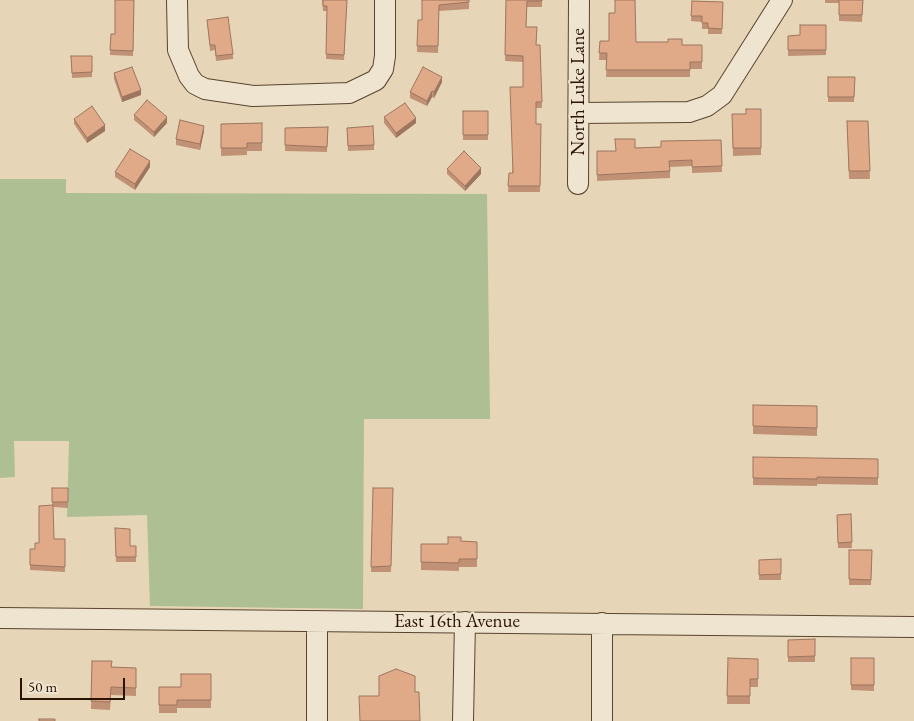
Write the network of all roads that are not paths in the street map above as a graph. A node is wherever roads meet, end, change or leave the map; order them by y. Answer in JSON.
{"nodes":[{"id":1,"x":177,"y":0,"type":"edge"},
{"id":2,"x":385,"y":0,"type":"edge"},
{"id":3,"x":579,"y":0,"type":"edge"},
{"id":4,"x":782,"y":0,"type":"edge"},
{"id":5,"x":579,"y":113,"type":"junction"},
{"id":6,"x":578,"y":184,"type":"dead end"},
{"id":7,"x":0,"y":618,"type":"edge"},
{"id":8,"x":317,"y":621,"type":"junction"},
{"id":9,"x":465,"y":622,"type":"junction"},
{"id":10,"x":602,"y":623,"type":"junction"},
{"id":11,"x":914,"y":627,"type":"edge"},
{"id":12,"x":317,"y":721,"type":"edge"},
{"id":13,"x":463,"y":721,"type":"edge"},
{"id":14,"x":602,"y":721,"type":"edge"}],
"edges":[{"from":1,"to":2,"type":"street"},
{"from":3,"to":5,"type":"street","name":"North Luke Lane"},
{"from":4,"to":5,"type":"street"},
{"from":5,"to":6,"type":"street","name":"North Luke Lane"},
{"from":7,"to":8,"type":"street","name":"East 16th Avenue"},
{"from":8,"to":9,"type":"street","name":"East 16th Avenue"},
{"from":8,"to":12,"type":"street"},
{"from":9,"to":10,"type":"street","name":"East 16th Avenue"},
{"from":9,"to":13,"type":"street"},
{"from":10,"to":11,"type":"street","name":"East 16th Avenue"},
{"from":10,"to":14,"type":"street"}]}
